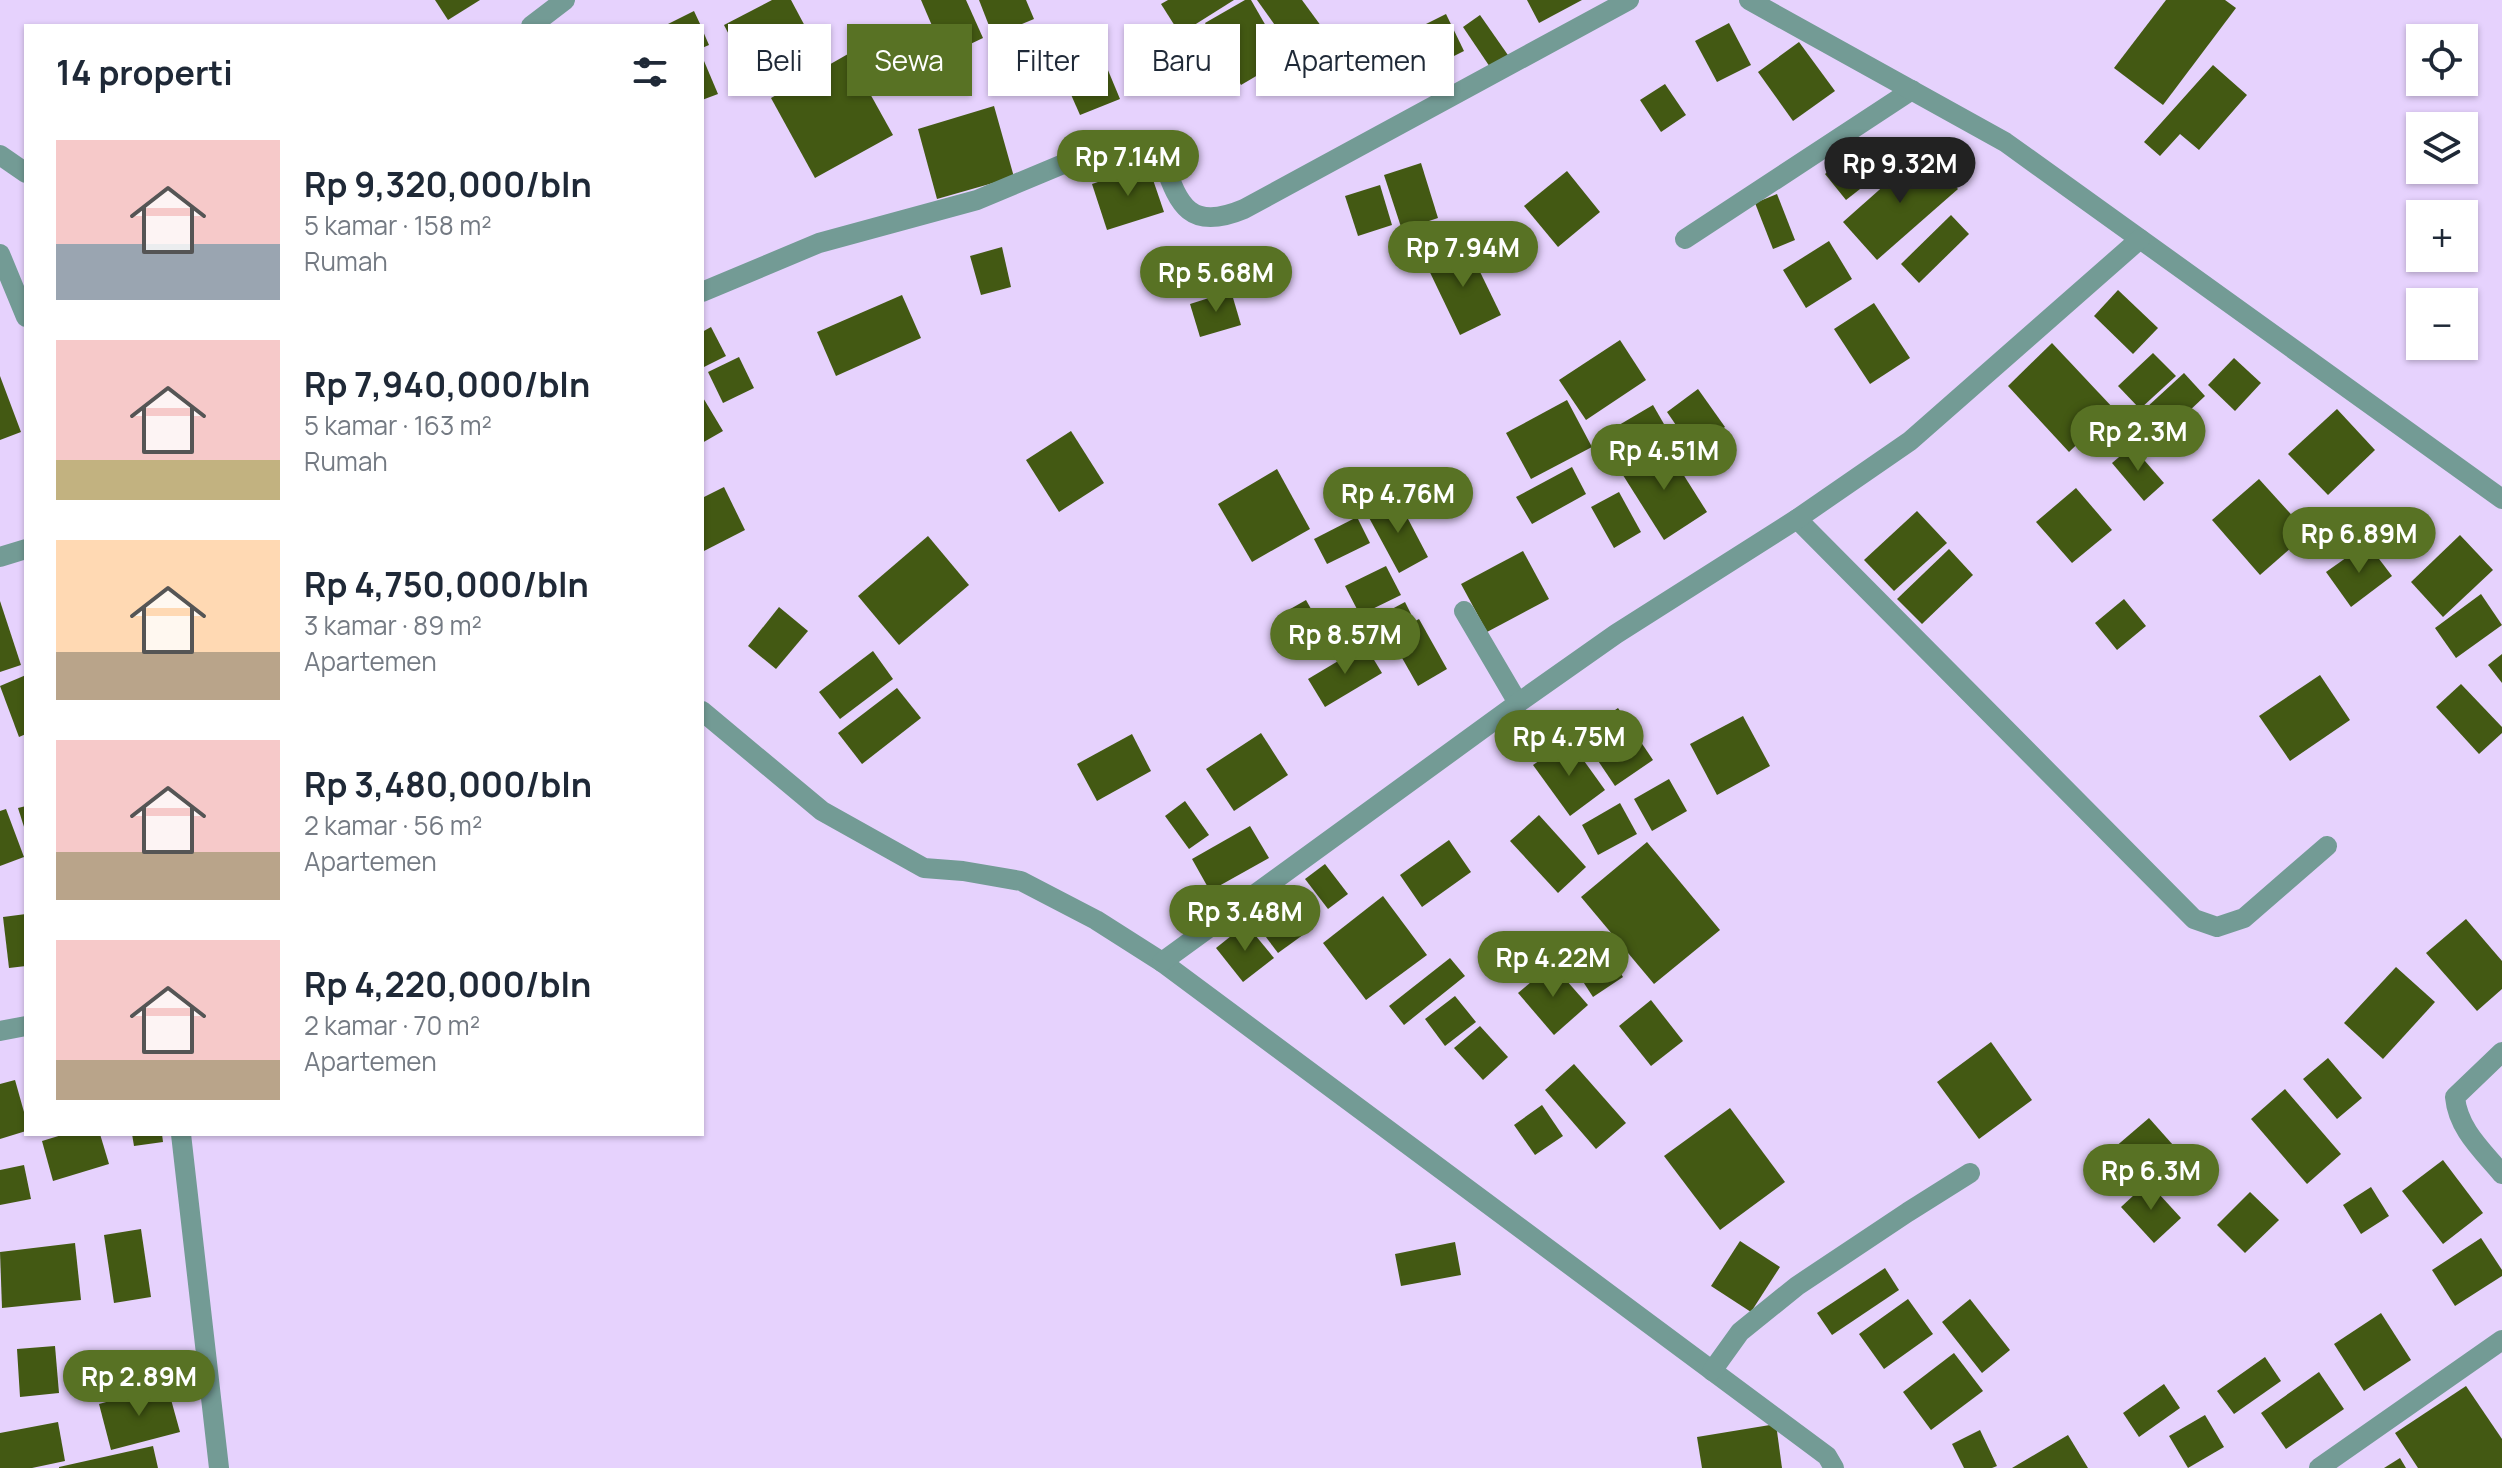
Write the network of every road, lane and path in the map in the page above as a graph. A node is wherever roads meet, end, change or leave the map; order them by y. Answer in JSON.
{"nodes":[{"id":1,"x":565,"y":0,"type":"edge"},
{"id":2,"x":1629,"y":0,"type":"edge"},
{"id":3,"x":1749,"y":0,"type":"edge"},
{"id":4,"x":534,"y":24,"type":"edge"},
{"id":5,"x":1912,"y":90,"type":"junction"},
{"id":6,"x":0,"y":155,"type":"edge"},
{"id":7,"x":24,"y":172,"type":"edge"},
{"id":8,"x":1685,"y":239,"type":"dead end"},
{"id":9,"x":2140,"y":239,"type":"junction"},
{"id":10,"x":0,"y":254,"type":"edge"},
{"id":11,"x":704,"y":291,"type":"edge"},
{"id":12,"x":24,"y":312,"type":"edge"},
{"id":13,"x":2502,"y":499,"type":"edge"},
{"id":14,"x":1797,"y":519,"type":"junction"},
{"id":15,"x":24,"y":550,"type":"edge"},
{"id":16,"x":0,"y":557,"type":"edge"},
{"id":17,"x":1464,"y":611,"type":"dead end"},
{"id":18,"x":1518,"y":703,"type":"junction"},
{"id":19,"x":704,"y":713,"type":"edge"},
{"id":20,"x":2327,"y":846,"type":"dead end"},
{"id":21,"x":1162,"y":962,"type":"junction"},
{"id":22,"x":24,"y":1026,"type":"edge"},
{"id":23,"x":0,"y":1031,"type":"edge"},
{"id":24,"x":2502,"y":1052,"type":"edge"},
{"id":25,"x":181,"y":1136,"type":"edge"},
{"id":26,"x":1970,"y":1173,"type":"dead end"},
{"id":27,"x":2502,"y":1174,"type":"edge"},
{"id":28,"x":2502,"y":1340,"type":"edge"},
{"id":29,"x":1712,"y":1371,"type":"junction"},
{"id":30,"x":219,"y":1468,"type":"edge"},
{"id":31,"x":1834,"y":1468,"type":"edge"},
{"id":32,"x":2319,"y":1468,"type":"edge"}],
"edges":[{"from":1,"to":4,"type":"street"},
{"from":2,"to":11,"type":"street"},
{"from":3,"to":5,"type":"street"},
{"from":5,"to":8,"type":"street"},
{"from":5,"to":9,"type":"street"},
{"from":6,"to":7,"type":"street"},
{"from":9,"to":13,"type":"street"},
{"from":9,"to":14,"type":"street"},
{"from":10,"to":12,"type":"street"},
{"from":14,"to":18,"type":"street"},
{"from":14,"to":20,"type":"street"},
{"from":15,"to":16,"type":"street"},
{"from":17,"to":18,"type":"street"},
{"from":18,"to":21,"type":"street"},
{"from":19,"to":21,"type":"street"},
{"from":21,"to":29,"type":"street"},
{"from":22,"to":23,"type":"street"},
{"from":24,"to":27,"type":"street"},
{"from":25,"to":30,"type":"street"},
{"from":26,"to":29,"type":"street"},
{"from":28,"to":32,"type":"street"},
{"from":29,"to":31,"type":"street"}]}
